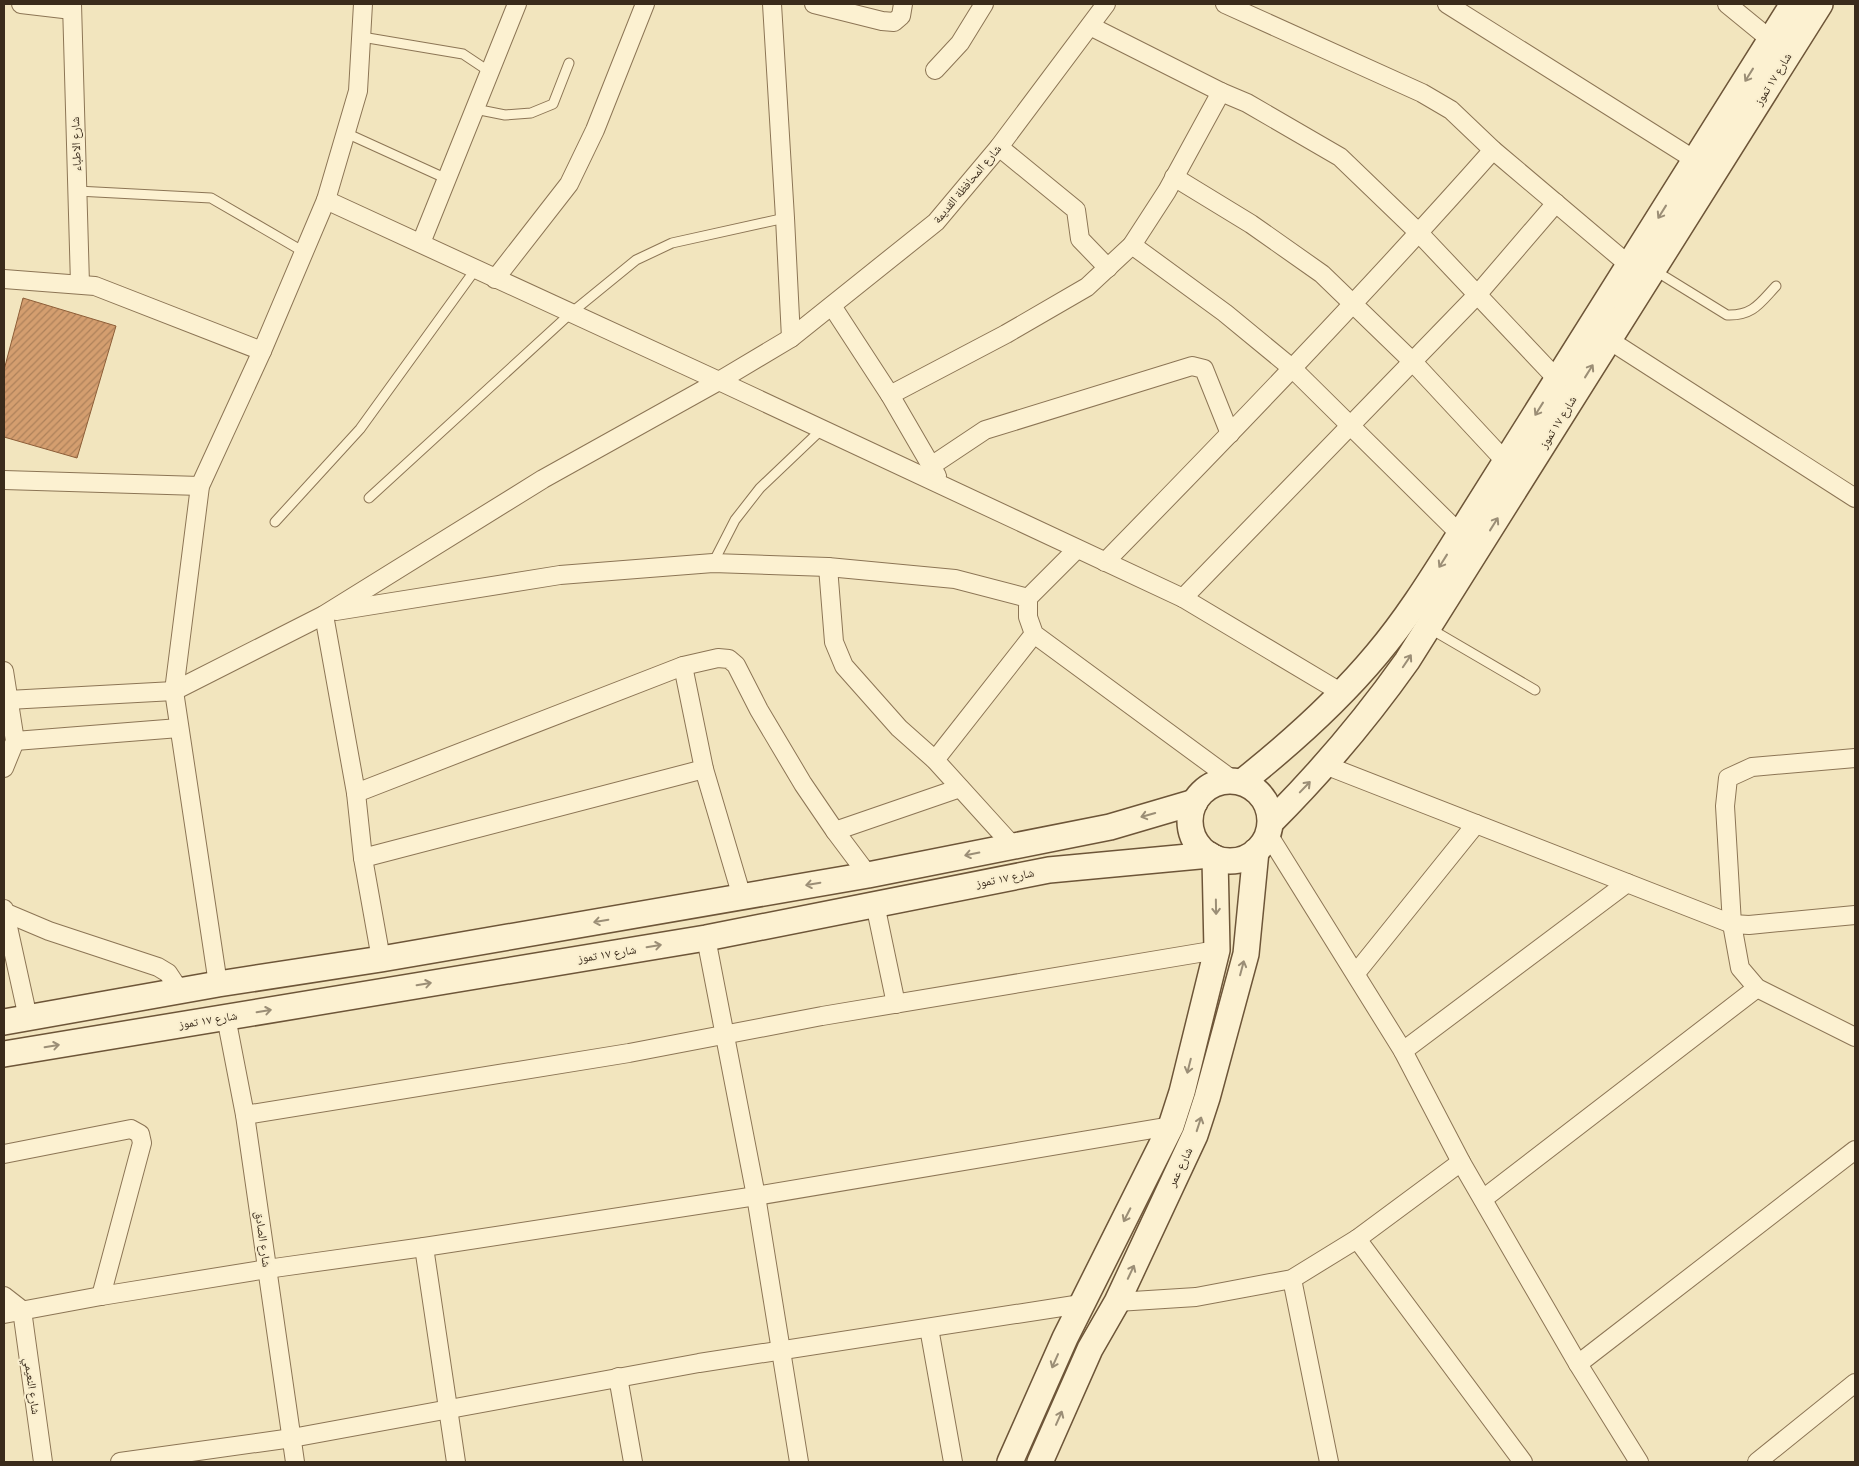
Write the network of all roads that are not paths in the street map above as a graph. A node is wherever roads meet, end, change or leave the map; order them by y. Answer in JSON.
{"nodes":[{"id":1,"x":21,"y":4,"type":"edge"},
{"id":2,"x":363,"y":4,"type":"edge"},
{"id":3,"x":517,"y":4,"type":"edge"},
{"id":4,"x":645,"y":4,"type":"edge"},
{"id":5,"x":772,"y":4,"type":"edge"},
{"id":6,"x":814,"y":4,"type":"edge"},
{"id":7,"x":904,"y":4,"type":"edge"},
{"id":8,"x":984,"y":4,"type":"edge"},
{"id":9,"x":1106,"y":4,"type":"edge"},
{"id":10,"x":1225,"y":4,"type":"edge"},
{"id":11,"x":1447,"y":4,"type":"edge"},
{"id":12,"x":1727,"y":4,"type":"edge"},
{"id":13,"x":1793,"y":4,"type":"edge"},
{"id":14,"x":1820,"y":4,"type":"edge"},
{"id":15,"x":72,"y":7,"type":"edge"},
{"id":16,"x":1090,"y":26,"type":"junction"},
{"id":17,"x":362,"y":36,"type":"junction"},
{"id":18,"x":1771,"y":40,"type":"junction"},
{"id":19,"x":569,"y":63,"type":"dead end"},
{"id":20,"x":934,"y":70,"type":"dead end"},
{"id":21,"x":490,"y":72,"type":"junction"},
{"id":22,"x":1221,"y":92,"type":"junction"},
{"id":23,"x":475,"y":109,"type":"junction"},
{"id":24,"x":346,"y":133,"type":"junction"},
{"id":25,"x":999,"y":147,"type":"junction"},
{"id":26,"x":1493,"y":150,"type":"junction"},
{"id":27,"x":1695,"y":160,"type":"junction"},
{"id":28,"x":1174,"y":177,"type":"junction"},
{"id":29,"x":447,"y":179,"type":"junction"},
{"id":30,"x":77,"y":191,"type":"junction"},
{"id":31,"x":326,"y":200,"type":"junction"},
{"id":32,"x":1556,"y":203,"type":"junction"},
{"id":33,"x":785,"y":218,"type":"junction"},
{"id":34,"x":1419,"y":233,"type":"junction"},
{"id":35,"x":421,"y":243,"type":"junction"},
{"id":36,"x":1132,"y":245,"type":"junction"},
{"id":37,"x":304,"y":252,"type":"junction"},
{"id":38,"x":1629,"y":266,"type":"junction"},
{"id":39,"x":1108,"y":268,"type":"junction"},
{"id":40,"x":1653,"y":269,"type":"junction"},
{"id":41,"x":476,"y":270,"type":"junction"},
{"id":42,"x":4,"y":279,"type":"edge"},
{"id":43,"x":495,"y":279,"type":"junction"},
{"id":44,"x":80,"y":284,"type":"junction"},
{"id":45,"x":1776,"y":286,"type":"dead end"},
{"id":46,"x":1477,"y":295,"type":"junction"},
{"id":47,"x":1353,"y":303,"type":"junction"},
{"id":48,"x":832,"y":306,"type":"junction"},
{"id":49,"x":571,"y":313,"type":"junction"},
{"id":50,"x":791,"y":338,"type":"junction"},
{"id":51,"x":1609,"y":340,"type":"junction"},
{"id":52,"x":262,"y":351,"type":"junction"},
{"id":53,"x":1413,"y":362,"type":"junction"},
{"id":54,"x":1293,"y":369,"type":"junction"},
{"id":55,"x":1557,"y":379,"type":"junction"},
{"id":56,"x":719,"y":380,"type":"junction"},
{"id":57,"x":890,"y":395,"type":"junction"},
{"id":58,"x":1352,"y":426,"type":"junction"},
{"id":59,"x":822,"y":429,"type":"junction"},
{"id":60,"x":1230,"y":434,"type":"junction"},
{"id":61,"x":1506,"y":462,"type":"junction"},
{"id":62,"x":931,"y":466,"type":"junction"},
{"id":63,"x":4,"y":480,"type":"edge"},
{"id":64,"x":200,"y":486,"type":"junction"},
{"id":65,"x":944,"y":486,"type":"junction"},
{"id":66,"x":369,"y":498,"type":"dead end"},
{"id":67,"x":1855,"y":498,"type":"edge"},
{"id":68,"x":275,"y":522,"type":"dead end"},
{"id":69,"x":1460,"y":534,"type":"junction"},
{"id":70,"x":1077,"y":548,"type":"junction"},
{"id":71,"x":1105,"y":562,"type":"junction"},
{"id":72,"x":713,"y":563,"type":"junction"},
{"id":73,"x":828,"y":567,"type":"junction"},
{"id":74,"x":1028,"y":598,"type":"junction"},
{"id":75,"x":1183,"y":598,"type":"junction"},
{"id":76,"x":326,"y":614,"type":"junction"},
{"id":77,"x":1428,"y":628,"type":"junction"},
{"id":78,"x":1034,"y":634,"type":"junction"},
{"id":79,"x":683,"y":666,"type":"junction"},
{"id":80,"x":4,"y":671,"type":"edge"},
{"id":81,"x":1536,"y":690,"type":"dead end"},
{"id":82,"x":174,"y":691,"type":"junction"},
{"id":83,"x":1342,"y":693,"type":"junction"},
{"id":84,"x":8,"y":700,"type":"junction"},
{"id":85,"x":179,"y":728,"type":"junction"},
{"id":86,"x":15,"y":741,"type":"junction"},
{"id":87,"x":1855,"y":758,"type":"edge"},
{"id":88,"x":935,"y":760,"type":"junction"},
{"id":89,"x":1325,"y":765,"type":"junction"},
{"id":90,"x":4,"y":768,"type":"edge"},
{"id":91,"x":704,"y":769,"type":"junction"},
{"id":92,"x":1238,"y":781,"type":"junction"},
{"id":93,"x":960,"y":788,"type":"junction"},
{"id":94,"x":356,"y":793,"type":"junction"},
{"id":95,"x":1195,"y":802,"type":"junction"},
{"id":96,"x":1476,"y":824,"type":"junction"},
{"id":97,"x":835,"y":831,"type":"junction"},
{"id":98,"x":1265,"y":836,"type":"junction"},
{"id":99,"x":1013,"y":846,"type":"junction"},
{"id":100,"x":1213,"y":857,"type":"junction"},
{"id":101,"x":363,"y":858,"type":"junction"},
{"id":102,"x":868,"y":875,"type":"junction"},
{"id":103,"x":1628,"y":883,"type":"junction"},
{"id":104,"x":742,"y":897,"type":"junction"},
{"id":105,"x":875,"y":904,"type":"junction"},
{"id":106,"x":4,"y":911,"type":"edge"},
{"id":107,"x":1855,"y":915,"type":"edge"},
{"id":108,"x":1732,"y":924,"type":"junction"},
{"id":109,"x":706,"y":938,"type":"junction"},
{"id":110,"x":7,"y":943,"type":"edge"},
{"id":111,"x":1217,"y":950,"type":"junction"},
{"id":112,"x":381,"y":959,"type":"junction"},
{"id":113,"x":1356,"y":974,"type":"junction"},
{"id":114,"x":218,"y":984,"type":"junction"},
{"id":115,"x":1757,"y":988,"type":"junction"},
{"id":116,"x":180,"y":991,"type":"junction"},
{"id":117,"x":896,"y":1004,"type":"junction"},
{"id":118,"x":226,"y":1017,"type":"junction"},
{"id":119,"x":28,"y":1018,"type":"junction"},
{"id":120,"x":4,"y":1022,"type":"edge"},
{"id":121,"x":726,"y":1034,"type":"junction"},
{"id":122,"x":1855,"y":1038,"type":"edge"},
{"id":123,"x":1403,"y":1051,"type":"junction"},
{"id":124,"x":4,"y":1054,"type":"edge"},
{"id":125,"x":245,"y":1115,"type":"junction"},
{"id":126,"x":1172,"y":1126,"type":"junction"},
{"id":127,"x":1855,"y":1150,"type":"edge"},
{"id":128,"x":4,"y":1154,"type":"edge"},
{"id":129,"x":1461,"y":1162,"type":"junction"},
{"id":130,"x":756,"y":1196,"type":"junction"},
{"id":131,"x":1483,"y":1198,"type":"junction"},
{"id":132,"x":1357,"y":1239,"type":"junction"},
{"id":133,"x":424,"y":1247,"type":"junction"},
{"id":134,"x":267,"y":1270,"type":"junction"},
{"id":135,"x":1292,"y":1279,"type":"junction"},
{"id":136,"x":4,"y":1296,"type":"edge"},
{"id":137,"x":101,"y":1296,"type":"junction"},
{"id":138,"x":1117,"y":1302,"type":"junction"},
{"id":139,"x":1081,"y":1304,"type":"junction"},
{"id":140,"x":22,"y":1310,"type":"junction"},
{"id":141,"x":4,"y":1314,"type":"edge"},
{"id":142,"x":928,"y":1328,"type":"junction"},
{"id":143,"x":779,"y":1350,"type":"junction"},
{"id":144,"x":1578,"y":1364,"type":"junction"},
{"id":145,"x":618,"y":1377,"type":"junction"},
{"id":146,"x":1855,"y":1383,"type":"edge"},
{"id":147,"x":447,"y":1409,"type":"junction"},
{"id":148,"x":292,"y":1438,"type":"junction"},
{"id":149,"x":42,"y":1462,"type":"edge"},
{"id":150,"x":120,"y":1462,"type":"edge"},
{"id":151,"x":295,"y":1462,"type":"edge"},
{"id":152,"x":456,"y":1462,"type":"edge"},
{"id":153,"x":633,"y":1462,"type":"edge"},
{"id":154,"x":799,"y":1462,"type":"edge"},
{"id":155,"x":953,"y":1462,"type":"edge"},
{"id":156,"x":1010,"y":1462,"type":"edge"},
{"id":157,"x":1040,"y":1462,"type":"edge"},
{"id":158,"x":1324,"y":1462,"type":"edge"},
{"id":159,"x":1524,"y":1462,"type":"edge"},
{"id":160,"x":1639,"y":1462,"type":"edge"},
{"id":161,"x":1757,"y":1462,"type":"edge"}],
"edges":[{"from":1,"to":15,"type":"street"},
{"from":2,"to":17,"type":"street"},
{"from":3,"to":21,"type":"street"},
{"from":4,"to":43,"type":"street"},
{"from":5,"to":33,"type":"street"},
{"from":6,"to":7,"type":"street"},
{"from":8,"to":20,"type":"street"},
{"from":9,"to":16,"type":"street","name":"شارع المحافظة القديمة"},
{"from":10,"to":26,"type":"street"},
{"from":11,"to":27,"type":"street"},
{"from":12,"to":18,"type":"street"},
{"from":13,"to":18,"type":"main road","name":"شارع ١٧ تموز"},
{"from":14,"to":40,"type":"main road","name":"شارع ١٧ تموز"},
{"from":15,"to":30,"type":"street","name":"شارع الاطباء"},
{"from":16,"to":22,"type":"street"},
{"from":16,"to":25,"type":"street","name":"شارع المحافظة القديمة"},
{"from":17,"to":21,"type":"lane"},
{"from":17,"to":24,"type":"street"},
{"from":18,"to":27,"type":"main road","name":"شارع ١٧ تموز","one_way":true},
{"from":19,"to":23,"type":"lane"},
{"from":21,"to":23,"type":"street"},
{"from":22,"to":28,"type":"street"},
{"from":22,"to":34,"type":"street"},
{"from":23,"to":29,"type":"street"},
{"from":24,"to":29,"type":"lane"},
{"from":24,"to":31,"type":"street"},
{"from":25,"to":39,"type":"street"},
{"from":25,"to":48,"type":"street","name":"شارع المحافظة القديمة"},
{"from":26,"to":32,"type":"street"},
{"from":26,"to":34,"type":"street"},
{"from":27,"to":38,"type":"main road","name":"شارع ١٧ تموز","one_way":true},
{"from":28,"to":36,"type":"street"},
{"from":28,"to":47,"type":"street"},
{"from":29,"to":35,"type":"street"},
{"from":30,"to":37,"type":"lane"},
{"from":30,"to":44,"type":"street","name":"شارع الاطباء"},
{"from":31,"to":35,"type":"street"},
{"from":31,"to":37,"type":"street"},
{"from":32,"to":38,"type":"street"},
{"from":32,"to":46,"type":"street"},
{"from":33,"to":49,"type":"lane"},
{"from":33,"to":50,"type":"street"},
{"from":34,"to":46,"type":"street"},
{"from":34,"to":47,"type":"street"},
{"from":35,"to":41,"type":"street"},
{"from":36,"to":39,"type":"street"},
{"from":36,"to":54,"type":"street"},
{"from":37,"to":52,"type":"street"},
{"from":38,"to":55,"type":"main road","name":"شارع ١٧ تموز"},
{"from":39,"to":57,"type":"street"},
{"from":40,"to":45,"type":"lane"},
{"from":40,"to":51,"type":"main road","name":"شارع ١٧ تموز"},
{"from":41,"to":43,"type":"street"},
{"from":41,"to":68,"type":"lane"},
{"from":42,"to":44,"type":"street"},
{"from":43,"to":49,"type":"street"},
{"from":44,"to":52,"type":"street"},
{"from":46,"to":53,"type":"street"},
{"from":46,"to":55,"type":"street"},
{"from":47,"to":53,"type":"street"},
{"from":47,"to":54,"type":"street"},
{"from":48,"to":50,"type":"street","name":"شارع المحافظة القديمة"},
{"from":48,"to":57,"type":"street"},
{"from":49,"to":56,"type":"street"},
{"from":49,"to":66,"type":"lane"},
{"from":50,"to":56,"type":"street","name":"شارع المحافظة القديمة"},
{"from":51,"to":67,"type":"street"},
{"from":77,"to":51,"type":"main road","name":"شارع ١٧ تموز","one_way":true},
{"from":52,"to":64,"type":"street"},
{"from":53,"to":58,"type":"street"},
{"from":53,"to":61,"type":"street"},
{"from":54,"to":58,"type":"street"},
{"from":54,"to":60,"type":"street"},
{"from":55,"to":61,"type":"main road","name":"شارع ١٧ تموز","one_way":true},
{"from":56,"to":59,"type":"street"},
{"from":56,"to":76,"type":"street","name":"شارع المحافظة القديمة"},
{"from":57,"to":62,"type":"street"},
{"from":58,"to":69,"type":"street"},
{"from":58,"to":75,"type":"street"},
{"from":59,"to":65,"type":"street"},
{"from":59,"to":72,"type":"lane"},
{"from":60,"to":62,"type":"street"},
{"from":60,"to":71,"type":"street"},
{"from":61,"to":69,"type":"main road","name":"شارع ١٧ تموز"},
{"from":62,"to":65,"type":"street"},
{"from":63,"to":64,"type":"street"},
{"from":64,"to":82,"type":"street"},
{"from":65,"to":70,"type":"street"},
{"from":69,"to":83,"type":"main road","name":"شارع ١٧ تموز","one_way":true},
{"from":70,"to":71,"type":"street"},
{"from":70,"to":74,"type":"street"},
{"from":71,"to":75,"type":"street"},
{"from":72,"to":73,"type":"street"},
{"from":72,"to":76,"type":"street"},
{"from":73,"to":74,"type":"street"},
{"from":73,"to":88,"type":"street"},
{"from":74,"to":78,"type":"street"},
{"from":75,"to":83,"type":"street"},
{"from":76,"to":82,"type":"street"},
{"from":76,"to":94,"type":"street"},
{"from":77,"to":81,"type":"lane"},
{"from":89,"to":77,"type":"main road","name":"شارع ١٧ تموز","one_way":true},
{"from":78,"to":88,"type":"street"},
{"from":78,"to":92,"type":"street"},
{"from":79,"to":91,"type":"street"},
{"from":79,"to":94,"type":"street"},
{"from":79,"to":97,"type":"street"},
{"from":80,"to":84,"type":"street"},
{"from":82,"to":84,"type":"street"},
{"from":82,"to":85,"type":"street"},
{"from":83,"to":92,"type":"main road","name":"شارع ١٧ تموز"},
{"from":84,"to":86,"type":"street"},
{"from":85,"to":86,"type":"street"},
{"from":85,"to":114,"type":"street"},
{"from":86,"to":90,"type":"street"},
{"from":87,"to":108,"type":"street"},
{"from":88,"to":93,"type":"street"},
{"from":89,"to":96,"type":"street"},
{"from":98,"to":89,"type":"main road","name":"شارع ١٧ تموز","one_way":true},
{"from":91,"to":101,"type":"street"},
{"from":91,"to":104,"type":"street"},
{"from":92,"to":95,"type":"main road"},
{"from":92,"to":98,"type":"main road"},
{"from":93,"to":97,"type":"street"},
{"from":93,"to":99,"type":"street"},
{"from":94,"to":101,"type":"street"},
{"from":95,"to":99,"type":"main road","one_way":true},
{"from":95,"to":100,"type":"main road"},
{"from":96,"to":103,"type":"street"},
{"from":96,"to":113,"type":"street"},
{"from":97,"to":102,"type":"street"},
{"from":98,"to":100,"type":"main road"},
{"from":98,"to":113,"type":"street"},
{"from":138,"to":98,"type":"main road","name":"شارع عمر","one_way":true},
{"from":99,"to":102,"type":"main road","one_way":true},
{"from":100,"to":105,"type":"main road","name":"شارع ١٧ تموز"},
{"from":100,"to":111,"type":"main road","name":"شارع عمر","one_way":true},
{"from":101,"to":112,"type":"street"},
{"from":102,"to":104,"type":"main road","one_way":true},
{"from":103,"to":108,"type":"street"},
{"from":103,"to":123,"type":"street"},
{"from":104,"to":112,"type":"main road","one_way":true},
{"from":105,"to":109,"type":"main road","name":"شارع ١٧ تموز"},
{"from":105,"to":117,"type":"street"},
{"from":106,"to":110,"type":"street"},
{"from":106,"to":116,"type":"street"},
{"from":107,"to":108,"type":"street"},
{"from":108,"to":115,"type":"street"},
{"from":118,"to":109,"type":"main road","name":"شارع ١٧ تموز","one_way":true},
{"from":109,"to":121,"type":"street"},
{"from":110,"to":119,"type":"street"},
{"from":111,"to":117,"type":"street"},
{"from":111,"to":126,"type":"main road","name":"شارع عمر","one_way":true},
{"from":112,"to":114,"type":"main road"},
{"from":113,"to":123,"type":"street"},
{"from":114,"to":116,"type":"main road"},
{"from":115,"to":122,"type":"street"},
{"from":115,"to":131,"type":"street"},
{"from":116,"to":119,"type":"main road"},
{"from":117,"to":121,"type":"street"},
{"from":124,"to":118,"type":"main road","name":"شارع ١٧ تموز","one_way":true},
{"from":118,"to":125,"type":"street","name":"شارع الصادق"},
{"from":119,"to":120,"type":"main road"},
{"from":121,"to":125,"type":"street"},
{"from":121,"to":130,"type":"street"},
{"from":123,"to":129,"type":"street"},
{"from":125,"to":134,"type":"street","name":"شارع الصادق"},
{"from":126,"to":130,"type":"street"},
{"from":126,"to":139,"type":"main road","name":"شارع عمر","one_way":true},
{"from":127,"to":144,"type":"street"},
{"from":128,"to":137,"type":"street"},
{"from":129,"to":131,"type":"street"},
{"from":129,"to":132,"type":"street"},
{"from":130,"to":133,"type":"street"},
{"from":130,"to":143,"type":"street"},
{"from":131,"to":144,"type":"street"},
{"from":132,"to":135,"type":"street"},
{"from":132,"to":159,"type":"street"},
{"from":133,"to":134,"type":"street"},
{"from":133,"to":147,"type":"street"},
{"from":134,"to":137,"type":"street"},
{"from":134,"to":148,"type":"street","name":"شارع الصادق"},
{"from":135,"to":138,"type":"street"},
{"from":135,"to":158,"type":"street"},
{"from":136,"to":140,"type":"street"},
{"from":137,"to":140,"type":"street"},
{"from":157,"to":138,"type":"main road","name":"شارع عمر","one_way":true},
{"from":139,"to":142,"type":"street"},
{"from":139,"to":156,"type":"main road","name":"شارع عمر","one_way":true},
{"from":140,"to":141,"type":"street"},
{"from":140,"to":149,"type":"street","name":"شارع النعيمي"},
{"from":142,"to":143,"type":"street"},
{"from":142,"to":155,"type":"street"},
{"from":143,"to":145,"type":"street"},
{"from":143,"to":154,"type":"street"},
{"from":144,"to":160,"type":"street"},
{"from":145,"to":147,"type":"street"},
{"from":145,"to":153,"type":"street"},
{"from":146,"to":161,"type":"street"},
{"from":147,"to":148,"type":"street"},
{"from":147,"to":152,"type":"street"},
{"from":148,"to":150,"type":"street"},
{"from":148,"to":151,"type":"street","name":"شارع الصادق"}]}
